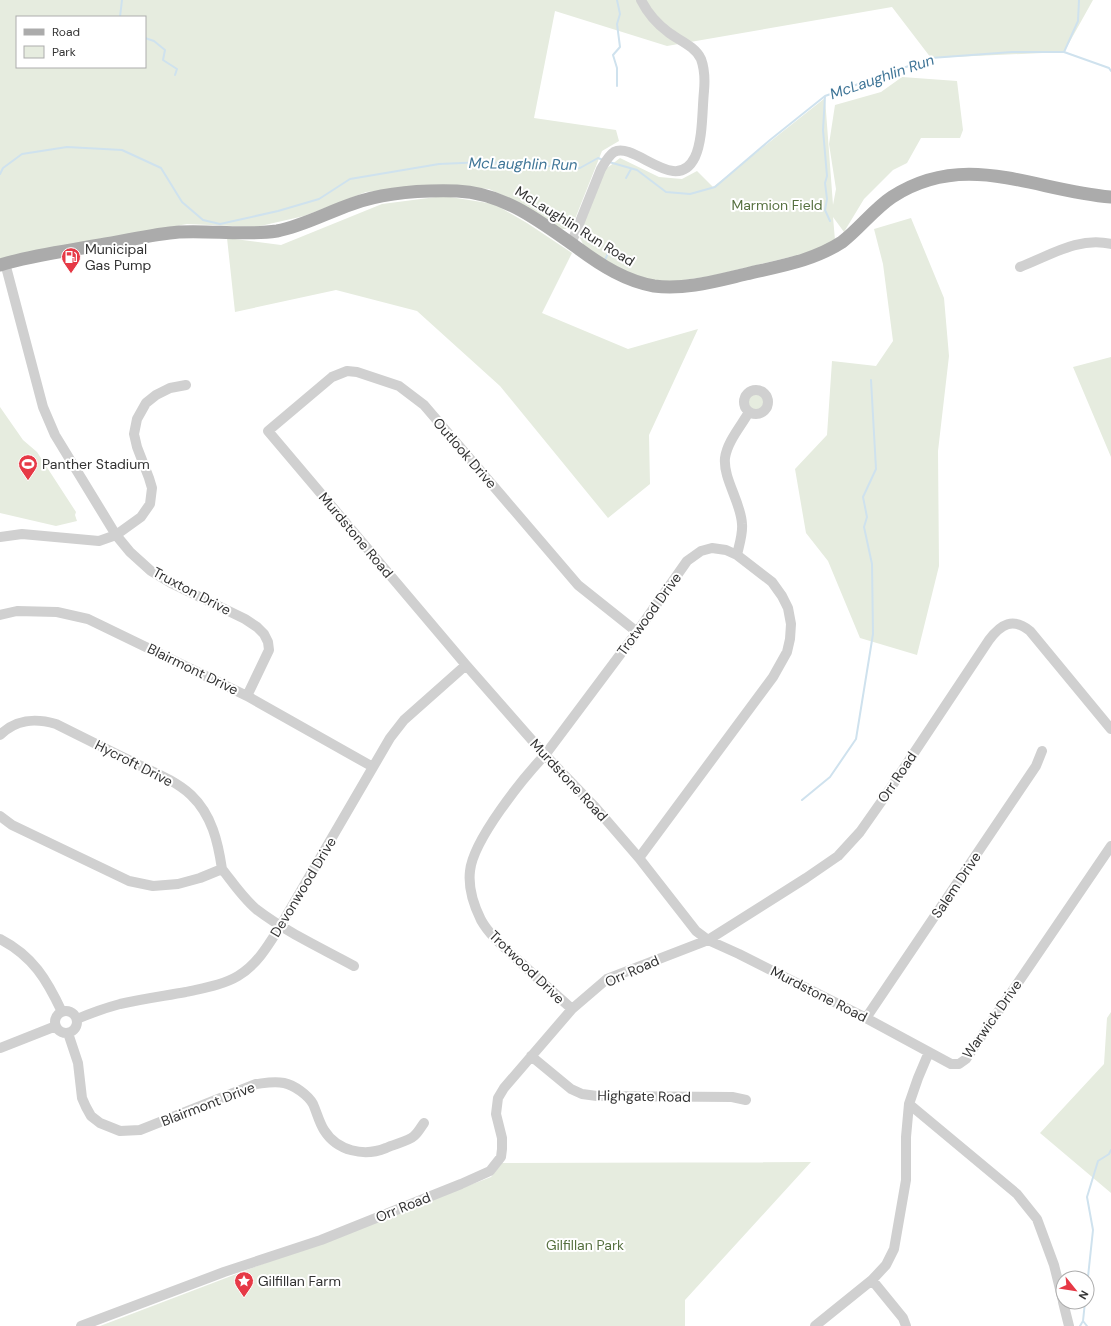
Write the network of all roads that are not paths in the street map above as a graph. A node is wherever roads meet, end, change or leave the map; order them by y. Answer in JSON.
{"nodes":[{"id":1,"x":642,"y":0,"type":"edge"},
{"id":2,"x":1111,"y":197,"type":"edge"},
{"id":3,"x":571,"y":244,"type":"junction"},
{"id":4,"x":1111,"y":244,"type":"edge"},
{"id":5,"x":3,"y":264,"type":"edge"},
{"id":6,"x":1020,"y":267,"type":"dead end"},
{"id":7,"x":186,"y":384,"type":"dead end"},
{"id":8,"x":749,"y":412,"type":"dead end"},
{"id":9,"x":268,"y":431,"type":"joint"},
{"id":10,"x":116,"y":535,"type":"junction"},
{"id":11,"x":0,"y":538,"type":"edge"},
{"id":12,"x":737,"y":555,"type":"junction"},
{"id":13,"x":0,"y":615,"type":"edge"},
{"id":14,"x":637,"y":632,"type":"junction"},
{"id":15,"x":466,"y":665,"type":"junction"},
{"id":16,"x":247,"y":696,"type":"junction"},
{"id":17,"x":1111,"y":729,"type":"edge"},
{"id":18,"x":0,"y":735,"type":"edge"},
{"id":19,"x":1042,"y":751,"type":"dead end"},
{"id":20,"x":545,"y":755,"type":"junction"},
{"id":21,"x":373,"y":767,"type":"junction"},
{"id":22,"x":0,"y":816,"type":"edge"},
{"id":23,"x":1111,"y":846,"type":"edge"},
{"id":24,"x":639,"y":858,"type":"junction"},
{"id":25,"x":222,"y":869,"type":"junction"},
{"id":26,"x":281,"y":925,"type":"junction"},
{"id":27,"x":0,"y":940,"type":"edge"},
{"id":28,"x":708,"y":940,"type":"junction"},
{"id":29,"x":354,"y":966,"type":"dead end"},
{"id":30,"x":572,"y":1009,"type":"junction"},
{"id":31,"x":62,"y":1012,"type":"junction"},
{"id":32,"x":866,"y":1018,"type":"junction"},
{"id":33,"x":76,"y":1019,"type":"junction"},
{"id":34,"x":56,"y":1026,"type":"junction"},
{"id":35,"x":68,"y":1033,"type":"junction"},
{"id":36,"x":0,"y":1048,"type":"edge"},
{"id":37,"x":929,"y":1052,"type":"junction"},
{"id":38,"x":531,"y":1056,"type":"junction"},
{"id":39,"x":746,"y":1100,"type":"dead end"},
{"id":40,"x":909,"y":1104,"type":"junction"},
{"id":41,"x":424,"y":1124,"type":"dead end"},
{"id":42,"x":1055,"y":1270,"type":"edge"},
{"id":43,"x":872,"y":1280,"type":"junction"},
{"id":44,"x":1065,"y":1310,"type":"edge"},
{"id":45,"x":81,"y":1326,"type":"edge"},
{"id":46,"x":816,"y":1326,"type":"edge"},
{"id":47,"x":906,"y":1326,"type":"edge"},
{"id":48,"x":1069,"y":1326,"type":"edge"}],
"edges":[{"from":1,"to":3,"type":"street"},
{"from":2,"to":3,"type":"main road","name":"McLaughlin Run Road"},
{"from":3,"to":5,"type":"main road","name":"McLaughlin Run Road"},
{"from":4,"to":6,"type":"street"},
{"from":5,"to":10,"type":"street","name":"Truxton Drive"},
{"from":7,"to":10,"type":"street"},
{"from":8,"to":12,"type":"street"},
{"from":9,"to":14,"type":"street","name":"Outlook Drive"},
{"from":9,"to":15,"type":"street","name":"Murdstone Road"},
{"from":10,"to":11,"type":"street"},
{"from":10,"to":16,"type":"street","name":"Truxton Drive"},
{"from":12,"to":14,"type":"street","name":"Trotwood Drive"},
{"from":12,"to":24,"type":"street","name":"Trotwood Drive"},
{"from":13,"to":16,"type":"street","name":"Blairmont Drive"},
{"from":14,"to":20,"type":"street","name":"Trotwood Drive"},
{"from":15,"to":20,"type":"street","name":"Murdstone Road"},
{"from":15,"to":21,"type":"street","name":"Devonwood Drive"},
{"from":16,"to":21,"type":"street","name":"Blairmont Drive"},
{"from":17,"to":28,"type":"street","name":"Orr Road"},
{"from":18,"to":25,"type":"street","name":"Hycroft Drive"},
{"from":19,"to":32,"type":"street","name":"Salem Drive"},
{"from":20,"to":24,"type":"street","name":"Murdstone Road"},
{"from":20,"to":30,"type":"street","name":"Trotwood Drive"},
{"from":21,"to":26,"type":"street","name":"Devonwood Drive"},
{"from":22,"to":25,"type":"street"},
{"from":23,"to":37,"type":"street","name":"Warwick Drive"},
{"from":24,"to":28,"type":"street","name":"Murdstone Road"},
{"from":25,"to":26,"type":"street","name":"Hycroft Drive"},
{"from":26,"to":29,"type":"street","name":"Hycroft Drive"},
{"from":26,"to":33,"type":"street","name":"Devonwood Drive"},
{"from":27,"to":31,"type":"street"},
{"from":28,"to":30,"type":"street","name":"Orr Road"},
{"from":28,"to":32,"type":"street","name":"Murdstone Road"},
{"from":30,"to":38,"type":"street","name":"Orr Road"},
{"from":31,"to":33,"type":"street"},
{"from":31,"to":34,"type":"street"},
{"from":32,"to":37,"type":"street","name":"Murdstone Road"},
{"from":33,"to":35,"type":"street"},
{"from":34,"to":35,"type":"street"},
{"from":34,"to":36,"type":"street"},
{"from":35,"to":41,"type":"street","name":"Blairmont Drive"},
{"from":37,"to":40,"type":"street"},
{"from":38,"to":39,"type":"street","name":"Highgate Road"},
{"from":38,"to":45,"type":"street","name":"Orr Road"},
{"from":40,"to":42,"type":"street"},
{"from":40,"to":43,"type":"street"},
{"from":43,"to":46,"type":"street"},
{"from":43,"to":47,"type":"street"},
{"from":44,"to":48,"type":"street"}]}
